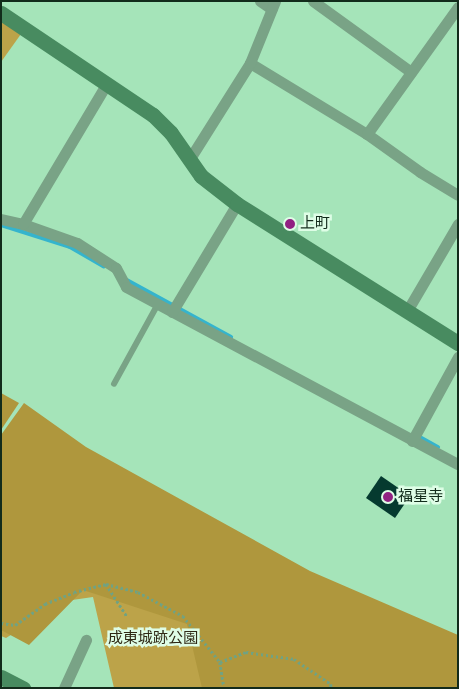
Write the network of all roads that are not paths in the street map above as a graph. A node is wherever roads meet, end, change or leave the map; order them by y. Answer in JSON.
{"nodes":[{"id":1,"x":260,"y":1,"type":"edge"},
{"id":2,"x":313,"y":1,"type":"edge"},
{"id":3,"x":274,"y":5,"type":"edge"},
{"id":4,"x":458,"y":7,"type":"edge"},
{"id":5,"x":1,"y":12,"type":"edge"},
{"id":6,"x":250,"y":63,"type":"junction"},
{"id":7,"x":411,"y":72,"type":"junction"},
{"id":8,"x":107,"y":83,"type":"junction"},
{"id":9,"x":367,"y":134,"type":"junction"},
{"id":10,"x":189,"y":160,"type":"junction"},
{"id":11,"x":458,"y":195,"type":"edge"},
{"id":12,"x":237,"y":204,"type":"junction"},
{"id":13,"x":1,"y":219,"type":"edge"},
{"id":14,"x":23,"y":224,"type":"junction"},
{"id":15,"x":458,"y":224,"type":"edge"},
{"id":16,"x":158,"y":304,"type":"junction"},
{"id":17,"x":174,"y":308,"type":"junction"},
{"id":18,"x":408,"y":311,"type":"junction"},
{"id":19,"x":458,"y":343,"type":"edge"},
{"id":20,"x":458,"y":357,"type":"edge"},
{"id":21,"x":114,"y":384,"type":"dead end"},
{"id":22,"x":414,"y":438,"type":"junction"},
{"id":23,"x":458,"y":464,"type":"edge"},
{"id":24,"x":86,"y":640,"type":"dead end"},
{"id":25,"x":1,"y":677,"type":"edge"},
{"id":26,"x":23,"y":688,"type":"edge"},
{"id":27,"x":64,"y":688,"type":"edge"}],
"edges":[{"from":1,"to":3,"type":"street"},
{"from":2,"to":7,"type":"street"},
{"from":3,"to":6,"type":"street"},
{"from":4,"to":7,"type":"street"},
{"from":5,"to":8,"type":"street"},
{"from":6,"to":9,"type":"street"},
{"from":6,"to":10,"type":"street"},
{"from":7,"to":9,"type":"street"},
{"from":8,"to":10,"type":"street"},
{"from":8,"to":14,"type":"street"},
{"from":9,"to":11,"type":"street"},
{"from":10,"to":12,"type":"street"},
{"from":12,"to":17,"type":"street"},
{"from":12,"to":18,"type":"street"},
{"from":13,"to":14,"type":"street"},
{"from":14,"to":16,"type":"street"},
{"from":15,"to":18,"type":"street"},
{"from":16,"to":17,"type":"street"},
{"from":16,"to":21,"type":"lane"},
{"from":17,"to":22,"type":"street"},
{"from":18,"to":19,"type":"street"},
{"from":20,"to":22,"type":"street"},
{"from":22,"to":23,"type":"street"},
{"from":24,"to":27,"type":"street"},
{"from":25,"to":26,"type":"street"}]}
